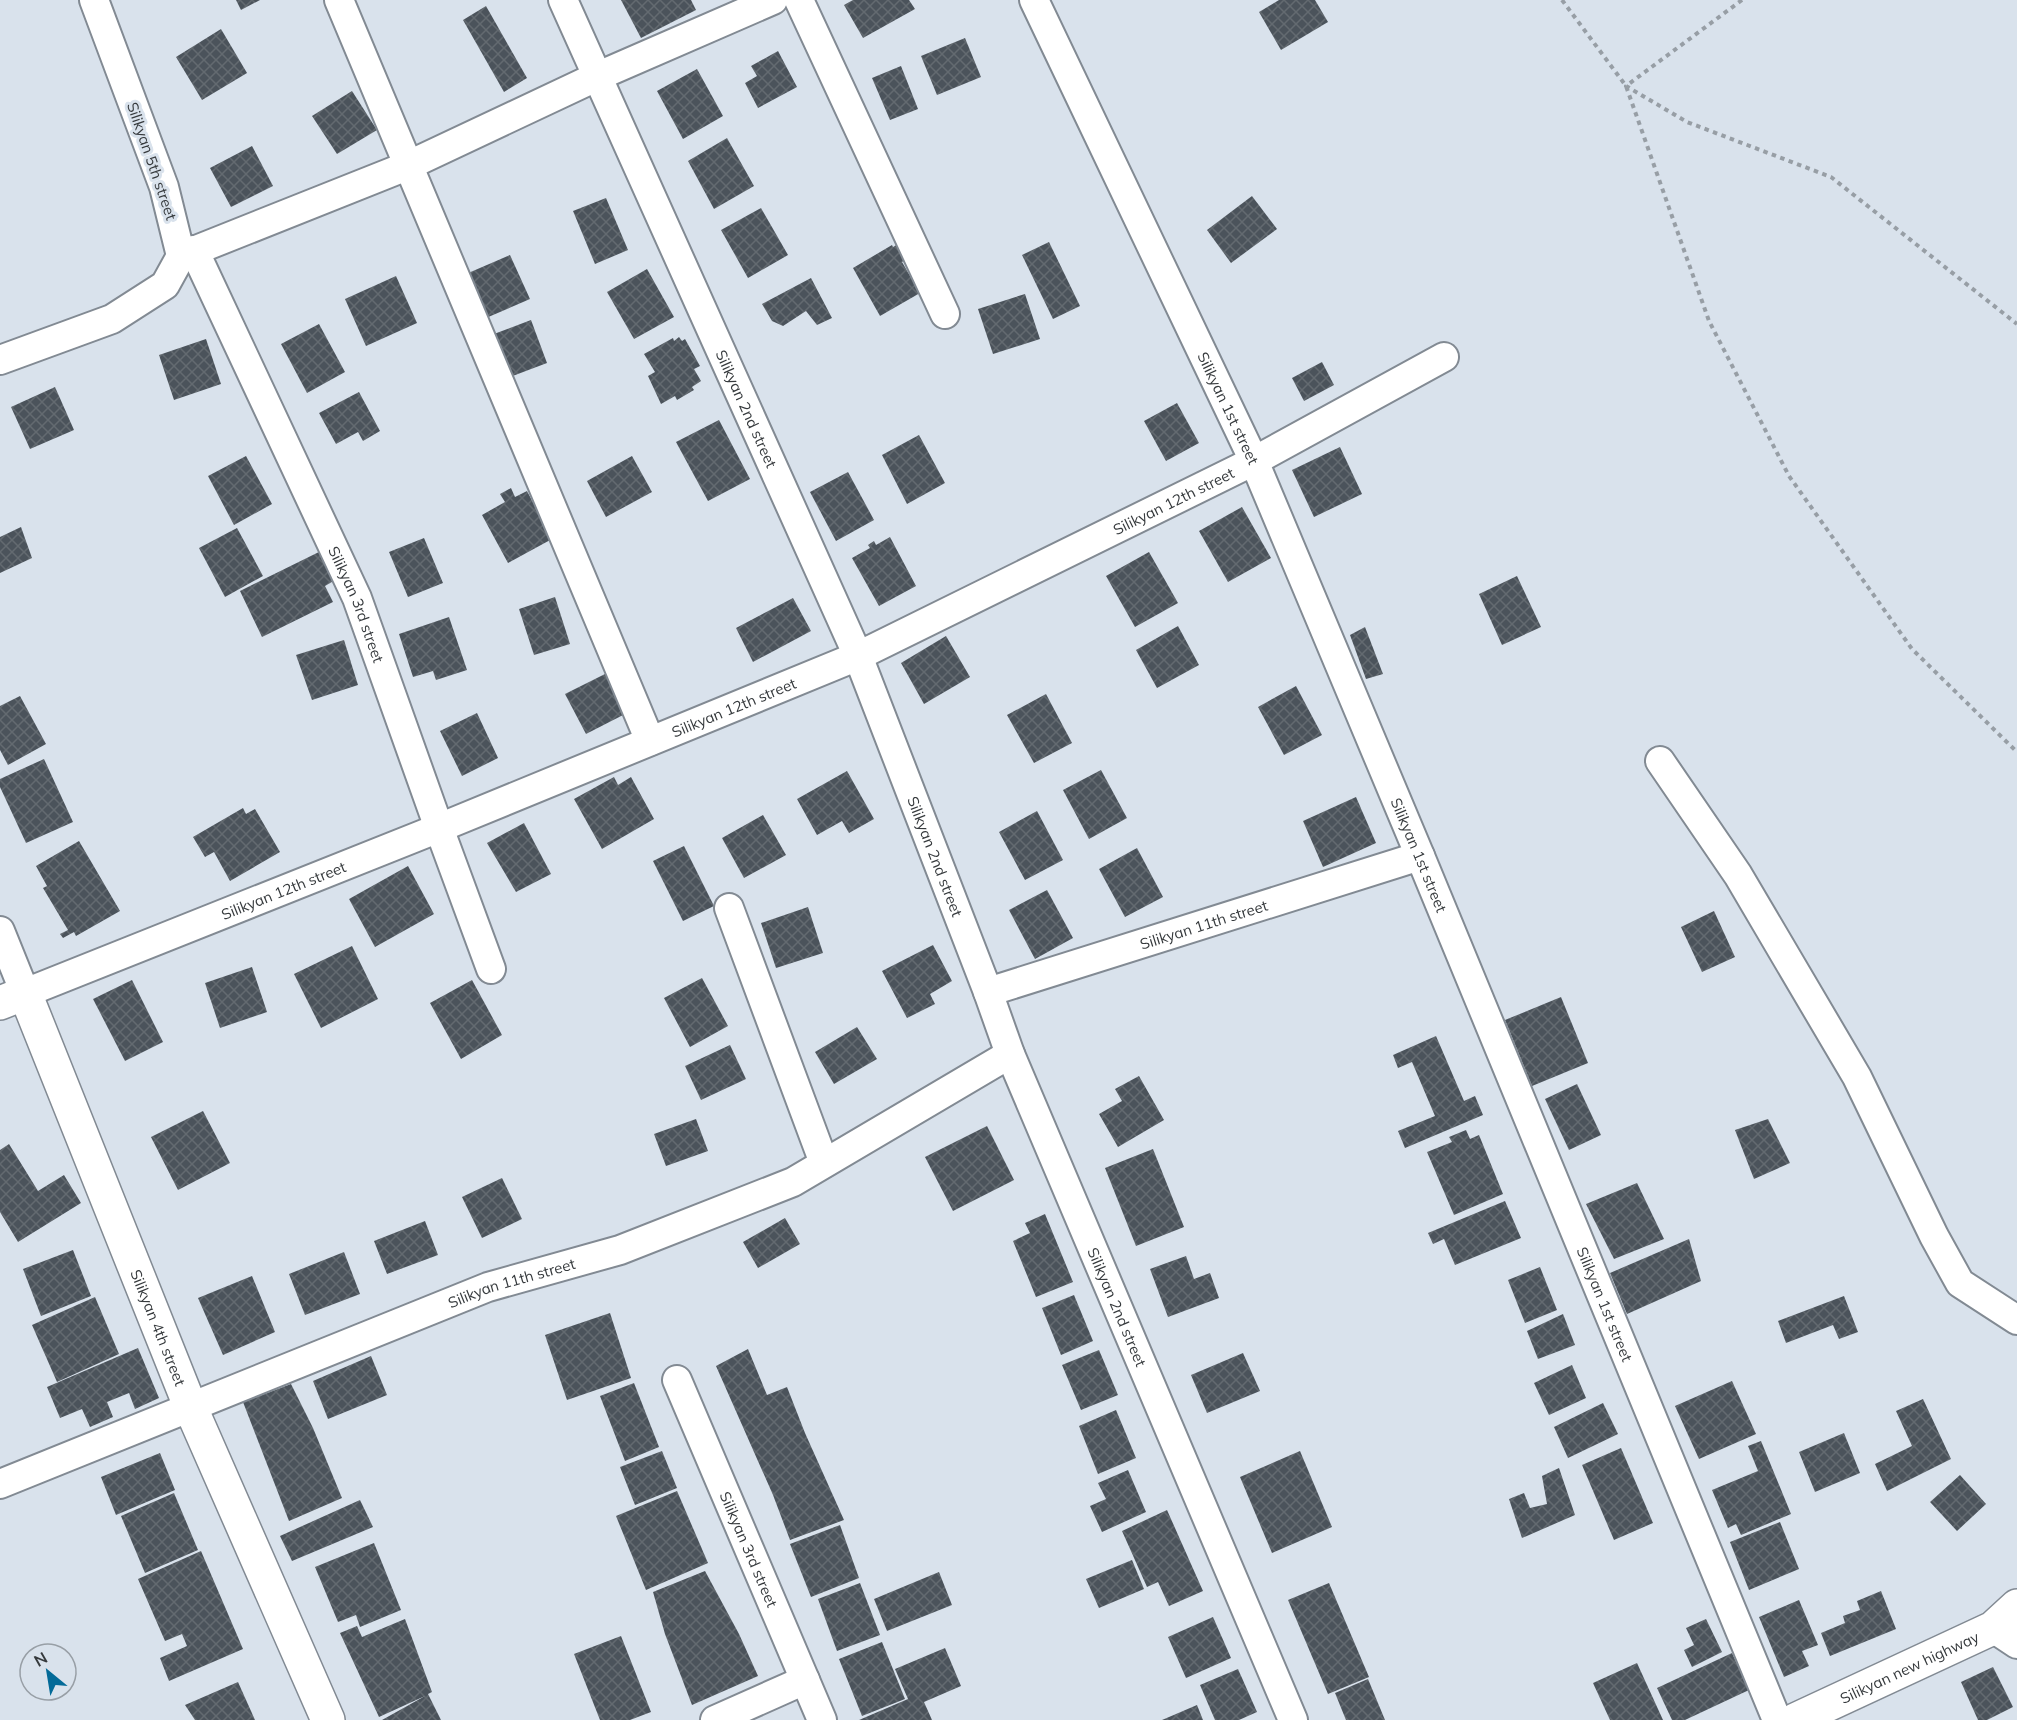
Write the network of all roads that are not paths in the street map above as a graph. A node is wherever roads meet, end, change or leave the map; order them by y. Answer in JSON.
{"nodes":[{"id":1,"x":94,"y":0,"type":"edge"},
{"id":2,"x":339,"y":0,"type":"edge"},
{"id":3,"x":562,"y":0,"type":"edge"},
{"id":4,"x":773,"y":0,"type":"edge"},
{"id":5,"x":799,"y":0,"type":"edge"},
{"id":6,"x":1034,"y":0,"type":"edge"},
{"id":7,"x":596,"y":77,"type":"junction"},
{"id":8,"x":407,"y":166,"type":"junction"},
{"id":9,"x":188,"y":253,"type":"junction"},
{"id":10,"x":945,"y":314,"type":"dead end"},
{"id":11,"x":1444,"y":357,"type":"dead end"},
{"id":12,"x":0,"y":360,"type":"edge"},
{"id":13,"x":1254,"y":461,"type":"junction"},
{"id":14,"x":858,"y":656,"type":"junction"},
{"id":15,"x":650,"y":741,"type":"junction"},
{"id":16,"x":1660,"y":761,"type":"dead end"},
{"id":17,"x":439,"y":828,"type":"junction"},
{"id":18,"x":1420,"y":856,"type":"junction"},
{"id":19,"x":729,"y":908,"type":"dead end"},
{"id":20,"x":0,"y":931,"type":"edge"},
{"id":21,"x":491,"y":969,"type":"dead end"},
{"id":22,"x":988,"y":992,"type":"junction"},
{"id":23,"x":12,"y":998,"type":"edge"},
{"id":24,"x":1010,"y":1054,"type":"junction"},
{"id":25,"x":824,"y":1163,"type":"junction"},
{"id":26,"x":2017,"y":1320,"type":"edge"},
{"id":27,"x":677,"y":1380,"type":"dead end"},
{"id":28,"x":190,"y":1406,"type":"junction"},
{"id":29,"x":0,"y":1484,"type":"edge"},
{"id":30,"x":2017,"y":1606,"type":"edge"},
{"id":31,"x":2005,"y":1636,"type":"edge"},
{"id":32,"x":805,"y":1680,"type":"junction"},
{"id":33,"x":328,"y":1720,"type":"edge"},
{"id":34,"x":715,"y":1720,"type":"edge"},
{"id":35,"x":822,"y":1720,"type":"edge"},
{"id":36,"x":1293,"y":1720,"type":"edge"},
{"id":37,"x":1777,"y":1720,"type":"edge"},
{"id":38,"x":1795,"y":1720,"type":"edge"}],
"edges":[{"from":1,"to":9,"type":"street","name":"Silikyan 5th street"},
{"from":2,"to":8,"type":"street"},
{"from":3,"to":7,"type":"street","name":"Silikyan 2nd street"},
{"from":4,"to":7,"type":"street"},
{"from":5,"to":10,"type":"street"},
{"from":6,"to":13,"type":"street","name":"Silikyan 1st street"},
{"from":7,"to":8,"type":"street"},
{"from":7,"to":14,"type":"street","name":"Silikyan 2nd street"},
{"from":8,"to":9,"type":"street"},
{"from":8,"to":15,"type":"street"},
{"from":9,"to":12,"type":"street"},
{"from":9,"to":17,"type":"street","name":"Silikyan 3rd street"},
{"from":11,"to":13,"type":"street","name":"Silikyan 12th street"},
{"from":13,"to":14,"type":"street","name":"Silikyan 12th street"},
{"from":13,"to":18,"type":"street","name":"Silikyan 1st street"},
{"from":14,"to":15,"type":"street","name":"Silikyan 12th street"},
{"from":14,"to":22,"type":"street","name":"Silikyan 2nd street"},
{"from":15,"to":17,"type":"street","name":"Silikyan 12th street"},
{"from":16,"to":26,"type":"street"},
{"from":17,"to":21,"type":"street","name":"Silikyan 3rd street"},
{"from":17,"to":23,"type":"street","name":"Silikyan 12th street"},
{"from":18,"to":22,"type":"street","name":"Silikyan 11th street"},
{"from":18,"to":37,"type":"street","name":"Silikyan 1st street"},
{"from":19,"to":25,"type":"street"},
{"from":20,"to":23,"type":"street","name":"Silikyan 4th street"},
{"from":22,"to":24,"type":"street","name":"Silikyan 2nd street"},
{"from":23,"to":28,"type":"main road","name":"Silikyan 4th street"},
{"from":24,"to":25,"type":"street","name":"Silikyan 11th street"},
{"from":24,"to":36,"type":"street","name":"Silikyan 2nd street"},
{"from":25,"to":28,"type":"street","name":"Silikyan 11th street"},
{"from":27,"to":32,"type":"street","name":"Silikyan 3rd street"},
{"from":28,"to":29,"type":"street","name":"Silikyan 11th street"},
{"from":28,"to":33,"type":"main road","name":"Silikyan 4th street"},
{"from":30,"to":31,"type":"main road","name":"Silikyan new highway"},
{"from":31,"to":38,"type":"main road","name":"Silikyan new highway"},
{"from":32,"to":34,"type":"street"},
{"from":32,"to":35,"type":"street","name":"Silikyan 3rd street"}]}
